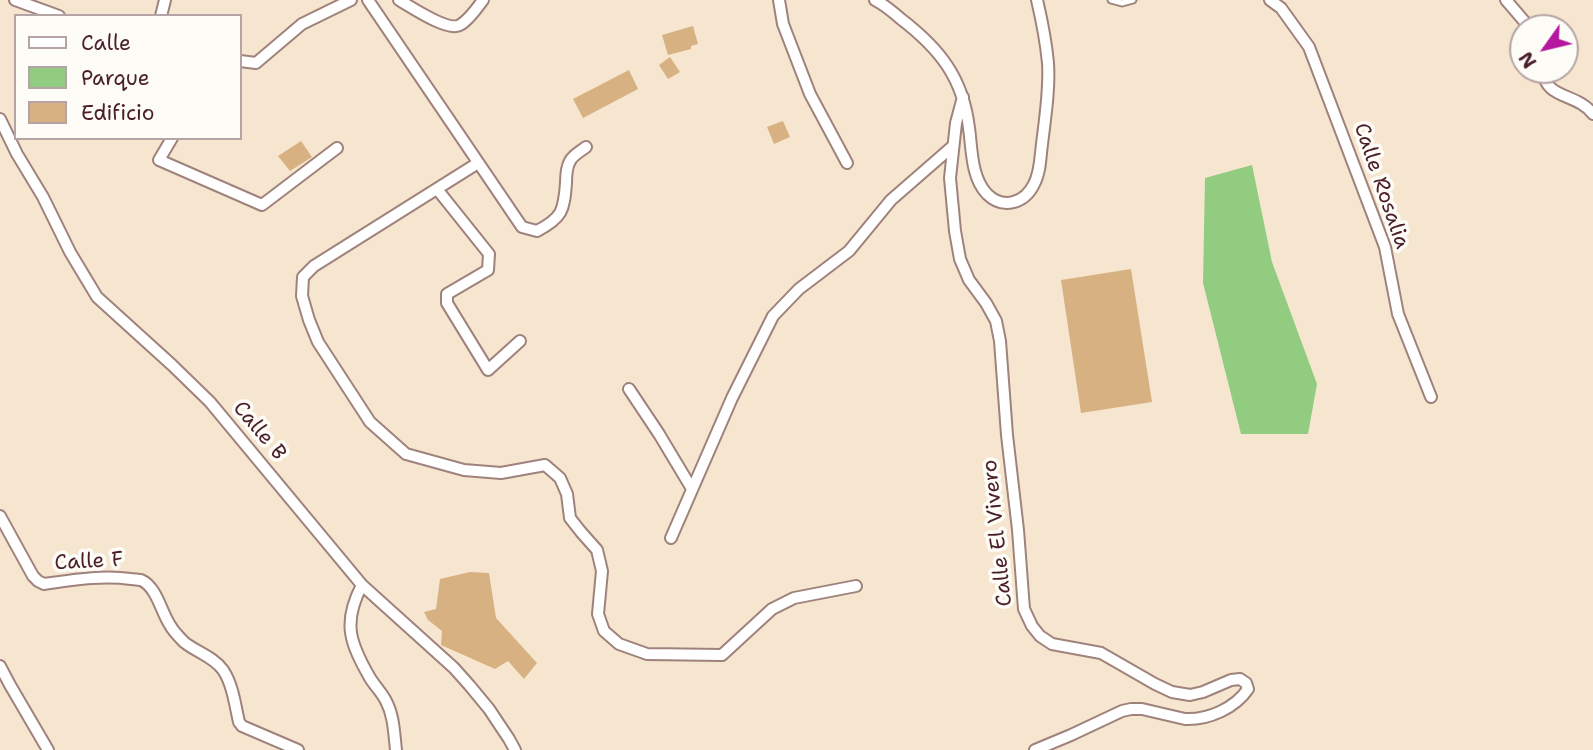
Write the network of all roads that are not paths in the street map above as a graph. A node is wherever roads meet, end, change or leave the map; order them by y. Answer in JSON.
{"nodes":[{"id":1,"x":15,"y":0,"type":"edge"},
{"id":2,"x":351,"y":0,"type":"edge"},
{"id":3,"x":368,"y":0,"type":"edge"},
{"id":4,"x":399,"y":0,"type":"edge"},
{"id":5,"x":483,"y":0,"type":"edge"},
{"id":6,"x":779,"y":0,"type":"edge"},
{"id":7,"x":875,"y":0,"type":"edge"},
{"id":8,"x":1037,"y":0,"type":"edge"},
{"id":9,"x":1111,"y":0,"type":"edge"},
{"id":10,"x":1133,"y":0,"type":"edge"},
{"id":11,"x":1270,"y":0,"type":"edge"},
{"id":12,"x":1506,"y":0,"type":"edge"},
{"id":13,"x":54,"y":14,"type":"edge"},
{"id":14,"x":1518,"y":14,"type":"edge"},
{"id":15,"x":242,"y":61,"type":"edge"},
{"id":16,"x":1547,"y":84,"type":"edge"},
{"id":17,"x":963,"y":97,"type":"junction"},
{"id":18,"x":1593,"y":114,"type":"edge"},
{"id":19,"x":0,"y":119,"type":"edge"},
{"id":20,"x":171,"y":140,"type":"edge"},
{"id":21,"x":586,"y":146,"type":"dead end"},
{"id":22,"x":953,"y":146,"type":"junction"},
{"id":23,"x":337,"y":148,"type":"dead end"},
{"id":24,"x":478,"y":163,"type":"junction"},
{"id":25,"x":847,"y":163,"type":"dead end"},
{"id":26,"x":437,"y":189,"type":"junction"},
{"id":27,"x":520,"y":341,"type":"dead end"},
{"id":28,"x":629,"y":390,"type":"dead end"},
{"id":29,"x":1431,"y":397,"type":"dead end"},
{"id":30,"x":692,"y":489,"type":"junction"},
{"id":31,"x":0,"y":516,"type":"edge"},
{"id":32,"x":671,"y":538,"type":"dead end"},
{"id":33,"x":362,"y":585,"type":"junction"},
{"id":34,"x":856,"y":586,"type":"dead end"},
{"id":35,"x":0,"y":666,"type":"edge"},
{"id":36,"x":5,"y":687,"type":"edge"},
{"id":37,"x":48,"y":750,"type":"edge"},
{"id":38,"x":298,"y":750,"type":"edge"},
{"id":39,"x":396,"y":750,"type":"edge"},
{"id":40,"x":514,"y":750,"type":"edge"},
{"id":41,"x":1035,"y":750,"type":"edge"}],
"edges":[{"from":1,"to":13,"type":"street"},
{"from":2,"to":15,"type":"street"},
{"from":3,"to":24,"type":"street"},
{"from":4,"to":5,"type":"street"},
{"from":6,"to":25,"type":"street"},
{"from":7,"to":17,"type":"street"},
{"from":8,"to":17,"type":"street"},
{"from":9,"to":10,"type":"lane"},
{"from":11,"to":29,"type":"street","name":"Calle Rosalia"},
{"from":12,"to":14,"type":"street"},
{"from":16,"to":18,"type":"street"},
{"from":17,"to":22,"type":"street","name":"Calle El Vivero"},
{"from":19,"to":33,"type":"street","name":"Calle B"},
{"from":20,"to":23,"type":"street"},
{"from":21,"to":24,"type":"street"},
{"from":22,"to":30,"type":"street"},
{"from":22,"to":41,"type":"street","name":"Calle El Vivero"},
{"from":24,"to":26,"type":"street"},
{"from":26,"to":27,"type":"street"},
{"from":26,"to":34,"type":"street"},
{"from":28,"to":30,"type":"street"},
{"from":30,"to":32,"type":"street"},
{"from":31,"to":38,"type":"street","name":"Calle F"},
{"from":33,"to":39,"type":"street"},
{"from":33,"to":40,"type":"street","name":"Calle B"},
{"from":35,"to":36,"type":"street"},
{"from":36,"to":37,"type":"street"}]}
